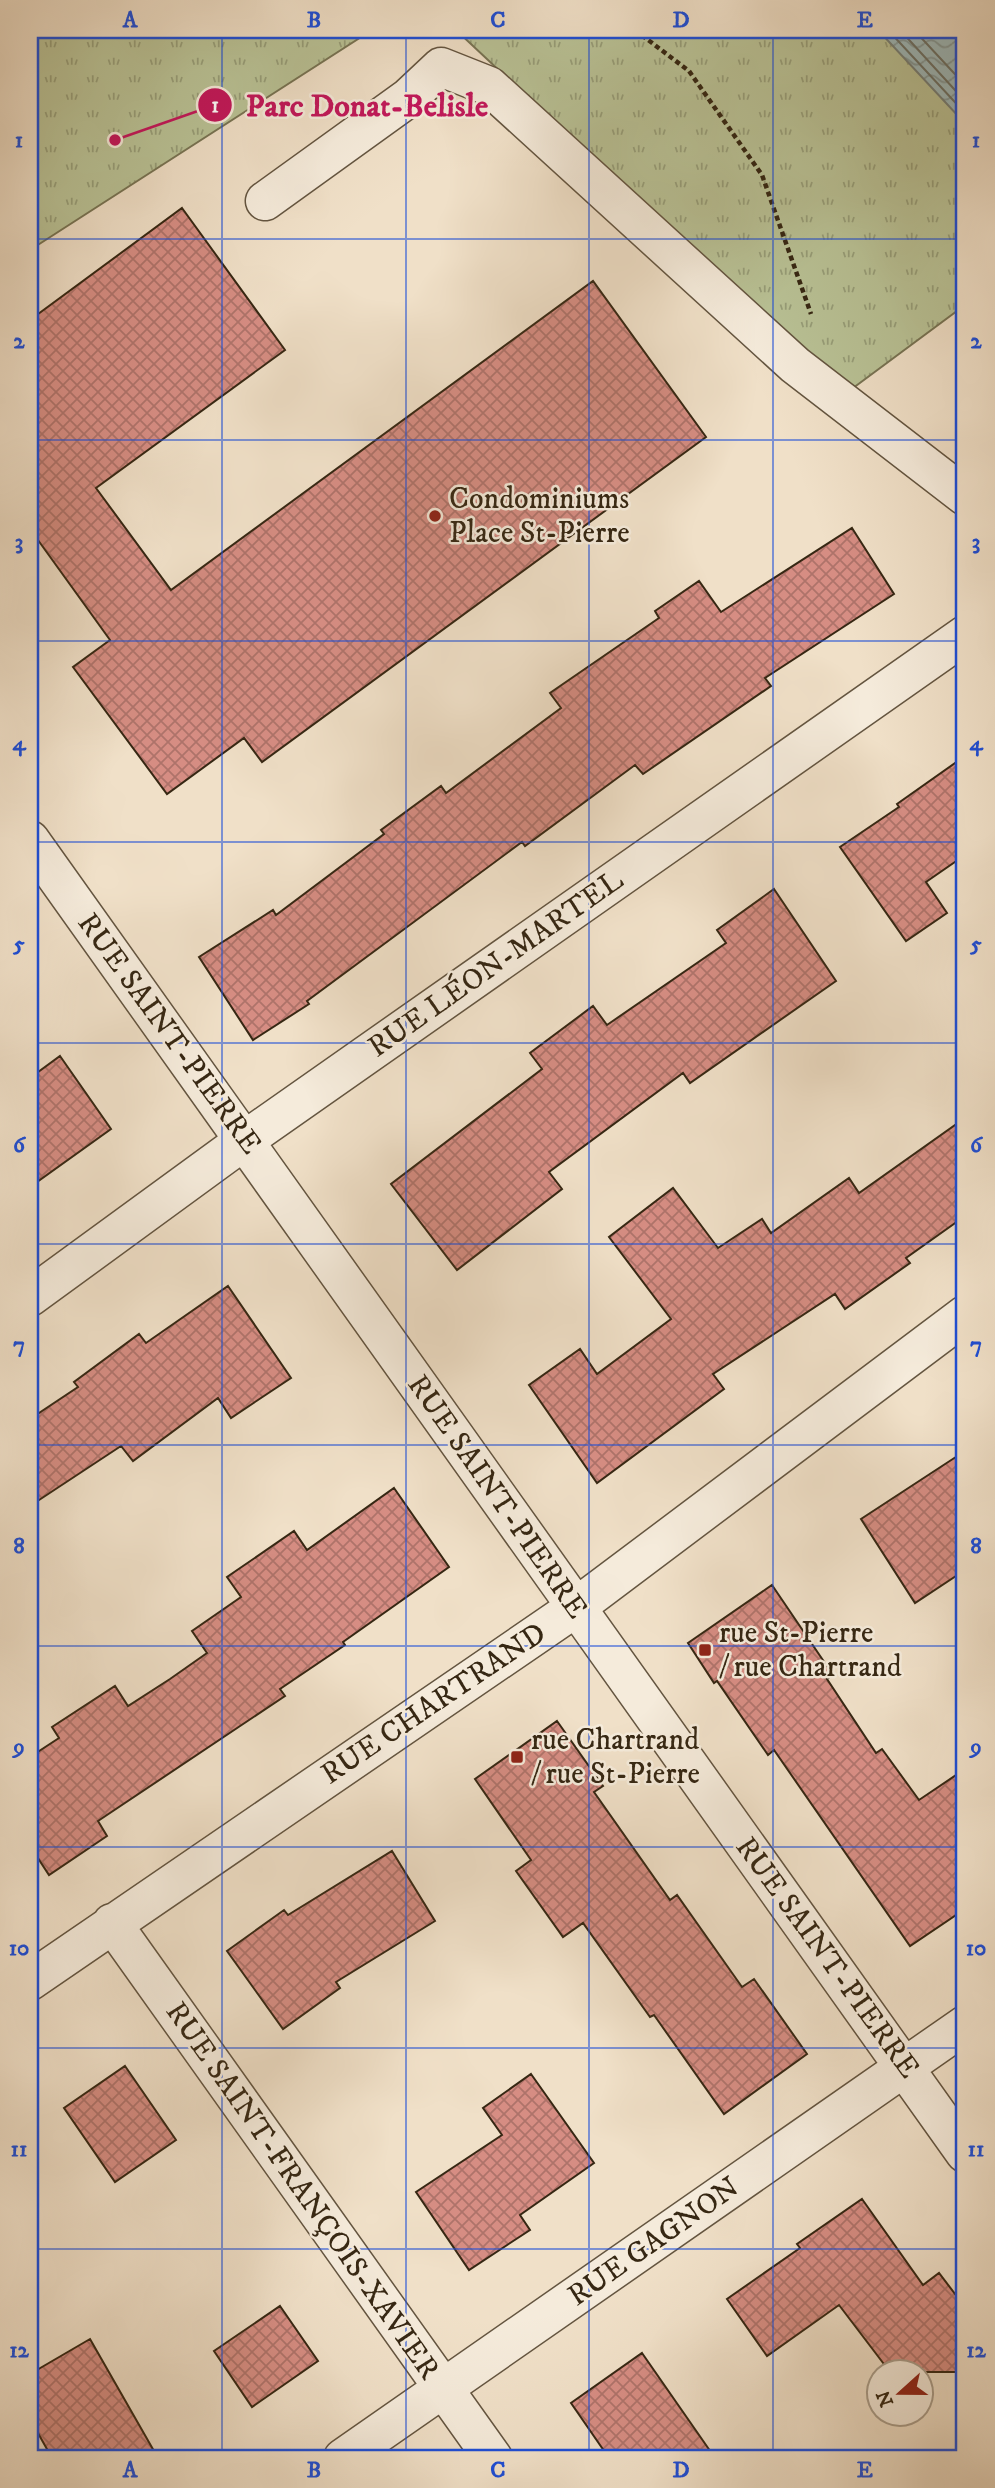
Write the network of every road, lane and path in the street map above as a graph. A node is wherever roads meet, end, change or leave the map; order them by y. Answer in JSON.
{"nodes":[{"id":1,"x":635,"y":30,"type":"edge"},
{"id":2,"x":265,"y":201,"type":"dead end"},
{"id":3,"x":816,"y":326,"type":"dead end"},
{"id":4,"x":965,"y":496,"type":"edge"},
{"id":5,"x":965,"y":635,"type":"edge"},
{"id":6,"x":30,"y":840,"type":"edge"},
{"id":7,"x":246,"y":1140,"type":"junction"},
{"id":8,"x":30,"y":1297,"type":"edge"},
{"id":9,"x":965,"y":1315,"type":"edge"},
{"id":10,"x":575,"y":1608,"type":"junction"},
{"id":11,"x":112,"y":1923,"type":"junction"},
{"id":12,"x":30,"y":1981,"type":"edge"},
{"id":13,"x":965,"y":2025,"type":"edge"},
{"id":14,"x":906,"y":2067,"type":"junction"},
{"id":15,"x":965,"y":2153,"type":"edge"},
{"id":16,"x":443,"y":2389,"type":"junction"},
{"id":17,"x":343,"y":2458,"type":"edge"},
{"id":18,"x":493,"y":2458,"type":"edge"}],
"edges":[{"from":1,"to":3,"type":"path"},
{"from":2,"to":4,"type":"street"},
{"from":5,"to":7,"type":"street","name":"RUE LÉON-MARTEL"},
{"from":6,"to":7,"type":"street","name":"RUE SAINT-PIERRE"},
{"from":7,"to":8,"type":"street","name":"RUE LÉON-MARTEL"},
{"from":7,"to":10,"type":"street","name":"RUE SAINT-PIERRE"},
{"from":9,"to":10,"type":"street","name":"RUE CHARTRAND"},
{"from":10,"to":11,"type":"street","name":"RUE CHARTRAND"},
{"from":10,"to":14,"type":"street","name":"RUE SAINT-PIERRE"},
{"from":11,"to":12,"type":"street","name":"RUE CHARTRAND"},
{"from":11,"to":16,"type":"street","name":"RUE SAINT-FRANÇOIS-XAVIER"},
{"from":13,"to":14,"type":"street","name":"RUE GAGNON"},
{"from":14,"to":15,"type":"street","name":"RUE SAINT-PIERRE"},
{"from":14,"to":16,"type":"street","name":"RUE GAGNON"},
{"from":16,"to":17,"type":"street","name":"RUE GAGNON"},
{"from":16,"to":18,"type":"street","name":"RUE SAINT-FRANÇOIS-XAVIER"}]}
